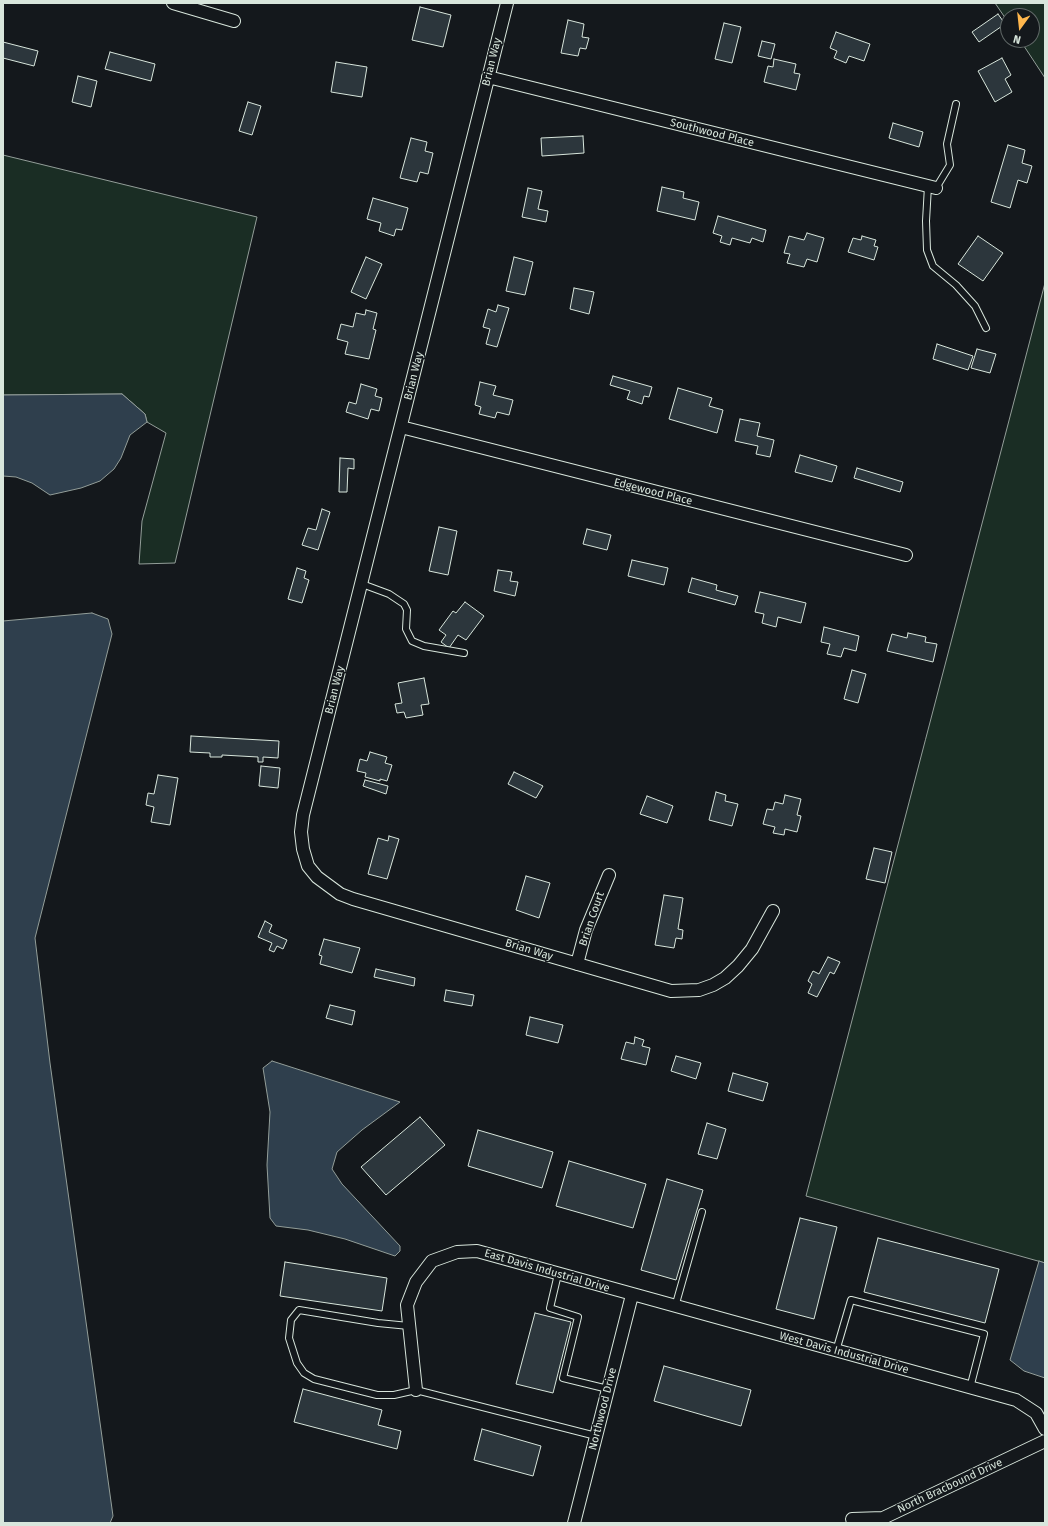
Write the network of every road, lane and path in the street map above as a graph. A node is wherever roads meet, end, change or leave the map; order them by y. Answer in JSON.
{"nodes":[{"id":1,"x":173,"y":3,"type":"edge"},
{"id":2,"x":507,"y":3,"type":"edge"},
{"id":3,"x":234,"y":21,"type":"dead end"},
{"id":4,"x":488,"y":77,"type":"junction"},
{"id":5,"x":956,"y":104,"type":"dead end"},
{"id":6,"x":932,"y":187,"type":"junction"},
{"id":7,"x":986,"y":328,"type":"dead end"},
{"id":8,"x":401,"y":427,"type":"junction"},
{"id":9,"x":906,"y":555,"type":"dead end"},
{"id":10,"x":362,"y":584,"type":"junction"},
{"id":11,"x":464,"y":653,"type":"dead end"},
{"id":12,"x":609,"y":875,"type":"dead end"},
{"id":13,"x":773,"y":911,"type":"dead end"},
{"id":14,"x":577,"y":964,"type":"junction"},
{"id":15,"x":702,"y":1212,"type":"dead end"},
{"id":16,"x":558,"y":1274,"type":"junction"},
{"id":17,"x":632,"y":1295,"type":"junction"},
{"id":18,"x":675,"y":1307,"type":"junction"},
{"id":19,"x":409,"y":1326,"type":"junction"},
{"id":20,"x":836,"y":1351,"type":"junction"},
{"id":21,"x":970,"y":1388,"type":"junction"},
{"id":22,"x":608,"y":1389,"type":"junction"},
{"id":23,"x":416,"y":1390,"type":"junction"},
{"id":24,"x":1045,"y":1429,"type":"edge"},
{"id":25,"x":596,"y":1436,"type":"junction"},
{"id":26,"x":1045,"y":1441,"type":"edge"},
{"id":27,"x":852,"y":1519,"type":"dead end"},
{"id":28,"x":574,"y":1523,"type":"edge"}],
"edges":[{"from":1,"to":3,"type":"street"},
{"from":2,"to":4,"type":"street","name":"Brian Way"},
{"from":4,"to":6,"type":"street","name":"Southwood Place"},
{"from":4,"to":8,"type":"street","name":"Brian Way"},
{"from":5,"to":6,"type":"lane"},
{"from":6,"to":7,"type":"lane"},
{"from":8,"to":9,"type":"street","name":"Edgewood Place"},
{"from":8,"to":10,"type":"street","name":"Brian Way"},
{"from":10,"to":11,"type":"lane"},
{"from":10,"to":14,"type":"street","name":"Brian Way"},
{"from":12,"to":14,"type":"street","name":"Brian Court"},
{"from":13,"to":14,"type":"street","name":"Brian Way"},
{"from":15,"to":18,"type":"lane"},
{"from":16,"to":17,"type":"street","name":"East Davis Industrial Drive"},
{"from":16,"to":19,"type":"street","name":"East Davis Industrial Drive"},
{"from":16,"to":22,"type":"lane"},
{"from":17,"to":18,"type":"street","name":"West Davis Industrial Drive"},
{"from":17,"to":22,"type":"street","name":"Northwood Drive"},
{"from":18,"to":20,"type":"street","name":"West Davis Industrial Drive"},
{"from":19,"to":23,"type":"street","name":"East Davis Industrial Drive"},
{"from":19,"to":23,"type":"lane"},
{"from":20,"to":21,"type":"street","name":"West Davis Industrial Drive"},
{"from":20,"to":21,"type":"lane"},
{"from":21,"to":24,"type":"street","name":"West Davis Industrial Drive"},
{"from":22,"to":25,"type":"street","name":"Northwood Drive"},
{"from":23,"to":25,"type":"lane"},
{"from":25,"to":28,"type":"street","name":"Northwood Drive"},
{"from":26,"to":27,"type":"street","name":"North Bracbound Drive"}]}
